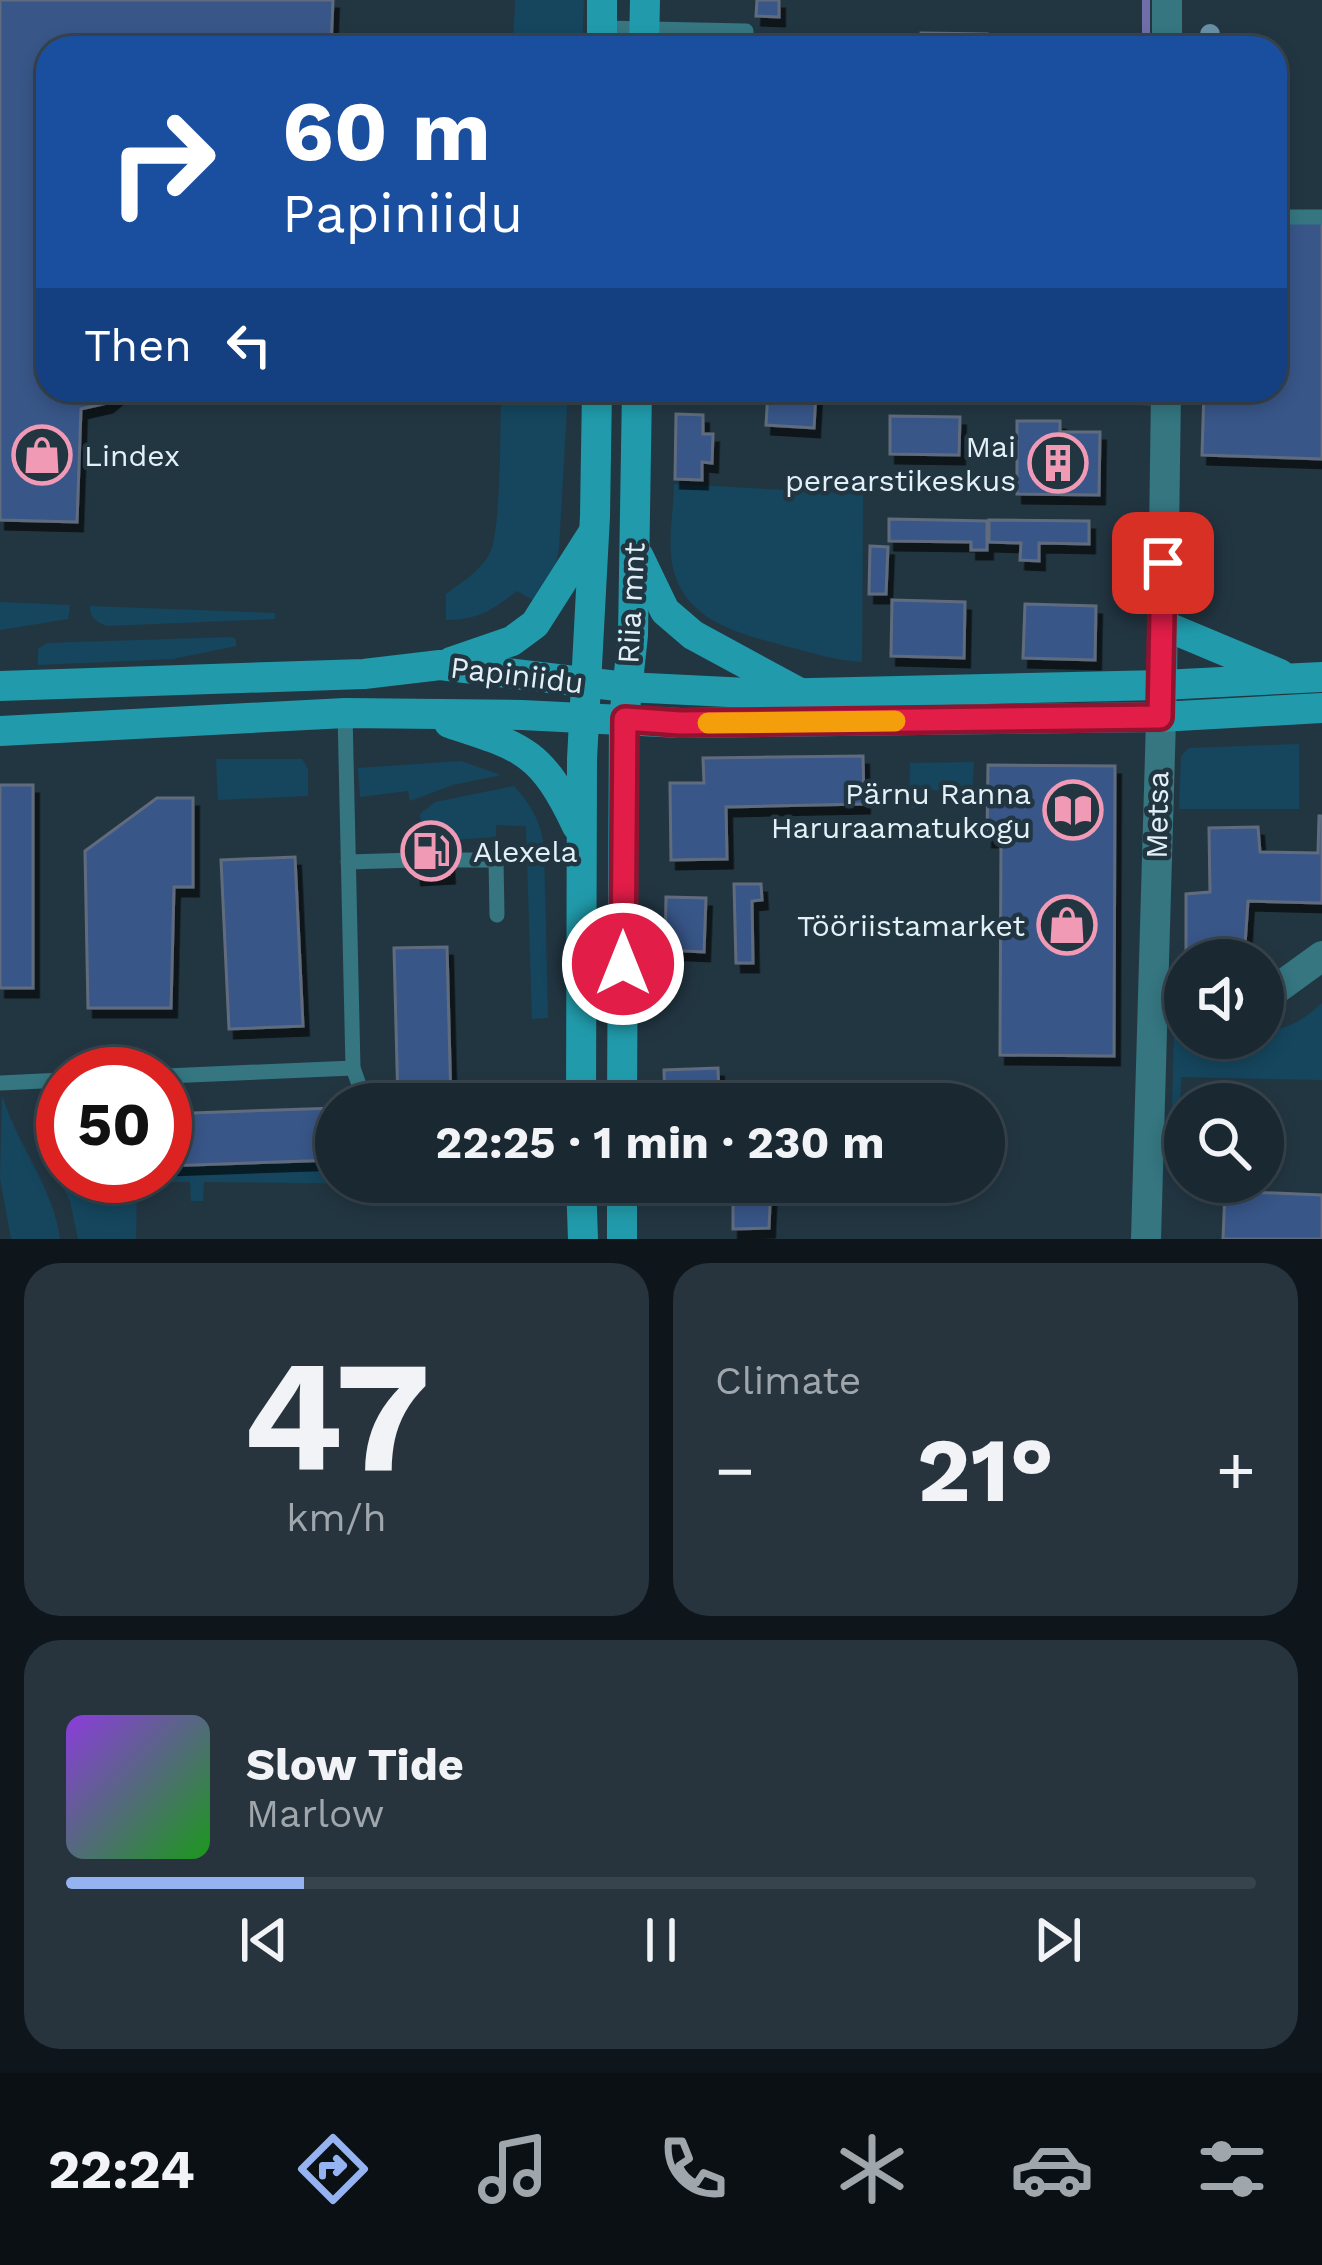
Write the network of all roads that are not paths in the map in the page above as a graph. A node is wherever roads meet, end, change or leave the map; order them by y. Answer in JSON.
{"nodes":[{"id":1,"x":1167,"y":0,"type":"edge"},
{"id":2,"x":602,"y":25,"type":"edge"},
{"id":3,"x":645,"y":26,"type":"edge"},
{"id":4,"x":746,"y":36,"type":"edge"},
{"id":5,"x":1167,"y":36,"type":"edge"},
{"id":6,"x":1287,"y":217,"type":"edge"},
{"id":7,"x":1322,"y":217,"type":"edge"},
{"id":8,"x":597,"y":402,"type":"edge"},
{"id":9,"x":637,"y":402,"type":"edge"},
{"id":10,"x":1166,"y":402,"type":"edge"},
{"id":11,"x":594,"y":530,"type":"junction"},
{"id":12,"x":634,"y":547,"type":"junction"},
{"id":13,"x":1162,"y":625,"type":"junction"},
{"id":14,"x":440,"y":665,"type":"junction"},
{"id":15,"x":1306,"y":678,"type":"edge"},
{"id":16,"x":586,"y":683,"type":"junction"},
{"id":17,"x":1162,"y":685,"type":"junction"},
{"id":18,"x":0,"y":686,"type":"edge"},
{"id":19,"x":626,"y":687,"type":"junction"},
{"id":20,"x":798,"y":692,"type":"junction"},
{"id":21,"x":1322,"y":708,"type":"edge"},
{"id":22,"x":418,"y":712,"type":"junction"},
{"id":23,"x":346,"y":713,"type":"junction"},
{"id":24,"x":1160,"y":717,"type":"junction"},
{"id":25,"x":584,"y":718,"type":"junction"},
{"id":26,"x":625,"y":719,"type":"junction"},
{"id":27,"x":0,"y":731,"type":"edge"},
{"id":28,"x":582,"y":837,"type":"junction"},
{"id":29,"x":415,"y":860,"type":"dead end"},
{"id":30,"x":448,"y":860,"type":"dead end"},
{"id":31,"x":348,"y":862,"type":"junction"},
{"id":32,"x":497,"y":914,"type":"dead end"},
{"id":33,"x":1322,"y":956,"type":"edge"},
{"id":34,"x":1284,"y":986,"type":"edge"},
{"id":35,"x":1154,"y":996,"type":"junction"},
{"id":36,"x":1164,"y":997,"type":"edge"},
{"id":37,"x":353,"y":1068,"type":"junction"},
{"id":38,"x":192,"y":1075,"type":"edge"},
{"id":39,"x":36,"y":1081,"type":"edge"},
{"id":40,"x":0,"y":1083,"type":"edge"},
{"id":41,"x":358,"y":1083,"type":"edge"},
{"id":42,"x":581,"y":1083,"type":"edge"},
{"id":43,"x":622,"y":1083,"type":"edge"},
{"id":44,"x":582,"y":1203,"type":"edge"},
{"id":45,"x":622,"y":1203,"type":"edge"},
{"id":46,"x":583,"y":1239,"type":"edge"},
{"id":47,"x":622,"y":1239,"type":"edge"},
{"id":48,"x":1146,"y":1239,"type":"edge"}],
"edges":[{"from":1,"to":5,"type":"street"},
{"from":2,"to":3,"type":"lane"},
{"from":3,"to":4,"type":"lane"},
{"from":6,"to":7,"type":"lane"},
{"from":8,"to":11,"type":"main road","name":"Riia mnt"},
{"from":9,"to":12,"type":"main road","name":"Riia mnt"},
{"from":10,"to":13,"type":"street","name":"Metsa"},
{"from":11,"to":14,"type":"main road"},
{"from":11,"to":16,"type":"main road","name":"Riia mnt"},
{"from":12,"to":19,"type":"main road","name":"Riia mnt"},
{"from":12,"to":20,"type":"main road"},
{"from":13,"to":15,"type":"main road"},
{"from":13,"to":17,"type":"street","name":"Metsa"},
{"from":14,"to":16,"type":"main road","name":"Papiniidu"},
{"from":14,"to":18,"type":"main road","name":"Papiniidu"},
{"from":15,"to":17,"type":"main road","name":"Papiniidu"},
{"from":16,"to":19,"type":"main road","name":"Papiniidu"},
{"from":16,"to":25,"type":"main road","name":"Riia mnt"},
{"from":17,"to":20,"type":"main road","name":"Papiniidu"},
{"from":17,"to":24,"type":"street","name":"Metsa"},
{"from":19,"to":20,"type":"main road","name":"Papiniidu"},
{"from":19,"to":26,"type":"main road","name":"Riia mnt"},
{"from":21,"to":24,"type":"main road","name":"Papiniidu"},
{"from":22,"to":23,"type":"main road","name":"Papiniidu"},
{"from":22,"to":25,"type":"main road","name":"Papiniidu"},
{"from":22,"to":28,"type":"main road"},
{"from":23,"to":27,"type":"main road","name":"Papiniidu"},
{"from":23,"to":31,"type":"lane"},
{"from":24,"to":26,"type":"main road","name":"Papiniidu"},
{"from":24,"to":35,"type":"street","name":"Metsa"},
{"from":25,"to":26,"type":"main road","name":"Papiniidu"},
{"from":25,"to":28,"type":"main road","name":"Riia mnt"},
{"from":26,"to":43,"type":"main road","name":"Riia mnt"},
{"from":28,"to":42,"type":"main road","name":"Riia mnt"},
{"from":29,"to":31,"type":"lane"},
{"from":30,"to":32,"type":"lane"},
{"from":31,"to":37,"type":"lane"},
{"from":33,"to":34,"type":"street"},
{"from":35,"to":36,"type":"street"},
{"from":35,"to":48,"type":"street","name":"Metsa"},
{"from":37,"to":38,"type":"lane"},
{"from":37,"to":41,"type":"lane"},
{"from":39,"to":40,"type":"lane"},
{"from":44,"to":46,"type":"main road"},
{"from":45,"to":47,"type":"main road"}]}
